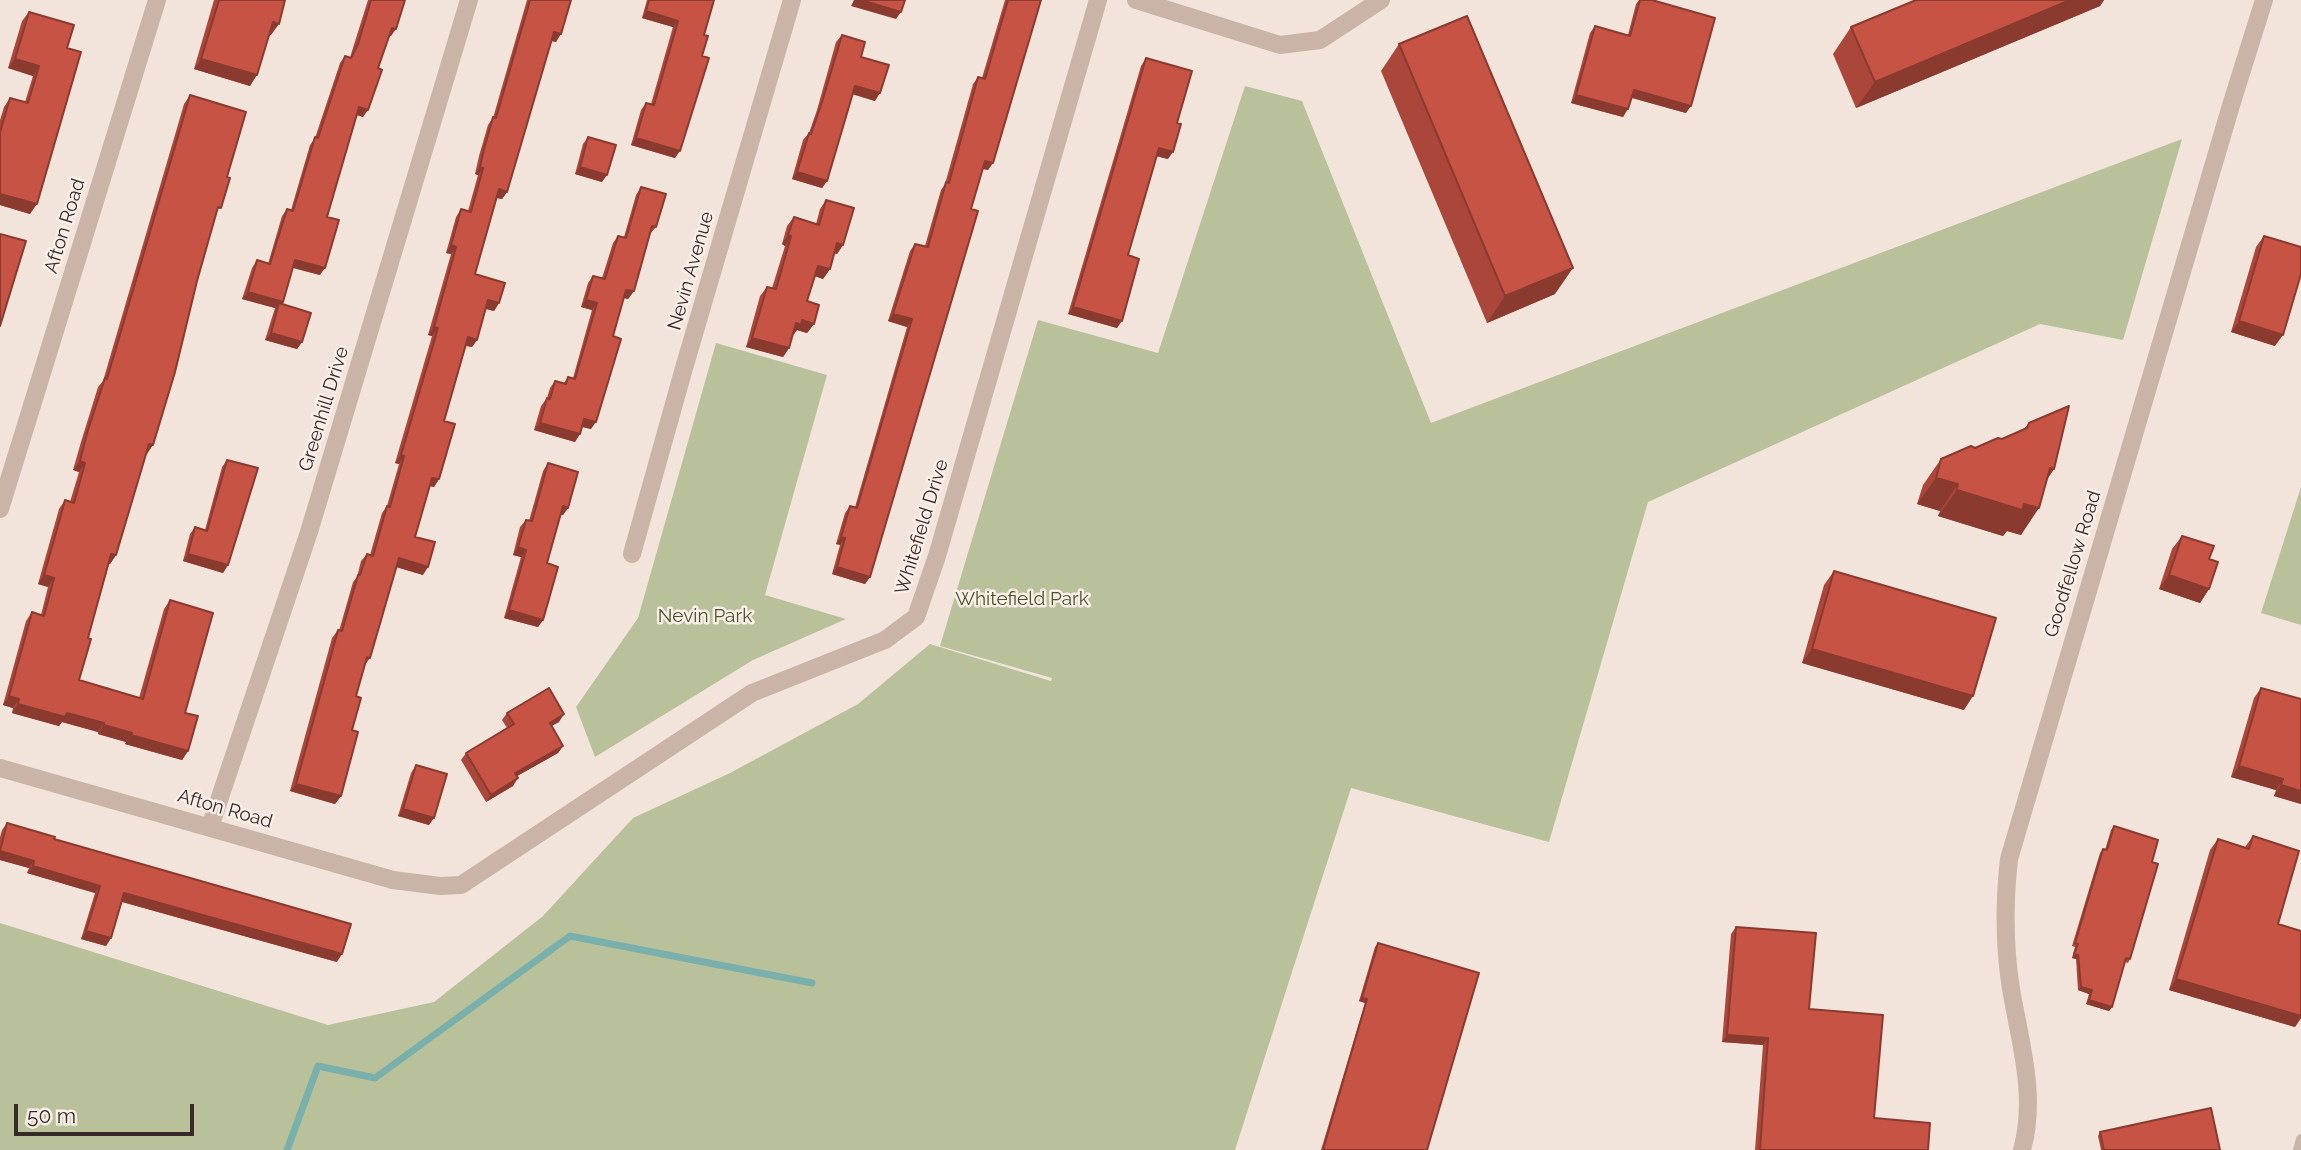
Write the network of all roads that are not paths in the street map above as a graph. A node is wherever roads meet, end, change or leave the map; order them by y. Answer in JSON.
{"nodes":[{"id":1,"x":157,"y":0,"type":"edge"},
{"id":2,"x":468,"y":0,"type":"edge"},
{"id":3,"x":792,"y":0,"type":"edge"},
{"id":4,"x":1098,"y":0,"type":"edge"},
{"id":5,"x":1136,"y":0,"type":"edge"},
{"id":6,"x":1381,"y":0,"type":"edge"},
{"id":7,"x":2264,"y":0,"type":"edge"},
{"id":8,"x":6,"y":463,"type":"edge"},
{"id":9,"x":0,"y":509,"type":"edge"},
{"id":10,"x":632,"y":554,"type":"dead end"},
{"id":11,"x":0,"y":768,"type":"edge"},
{"id":12,"x":210,"y":827,"type":"junction"},
{"id":13,"x":440,"y":886,"type":"joint"},
{"id":14,"x":2301,"y":1139,"type":"edge"},
{"id":15,"x":2022,"y":1150,"type":"edge"},
{"id":16,"x":2298,"y":1150,"type":"edge"}],
"edges":[{"from":1,"to":8,"type":"street","name":"Afton Road"},
{"from":2,"to":12,"type":"street","name":"Greenhill Drive"},
{"from":3,"to":10,"type":"street","name":"Nevin Avenue"},
{"from":4,"to":13,"type":"street","name":"Whitefield Drive"},
{"from":5,"to":6,"type":"street"},
{"from":7,"to":15,"type":"street","name":"Goodfellow Road"},
{"from":8,"to":9,"type":"street","name":"Afton Road"},
{"from":11,"to":12,"type":"street","name":"Afton Road"},
{"from":12,"to":13,"type":"street","name":"Afton Road"},
{"from":14,"to":16,"type":"lane"}]}
